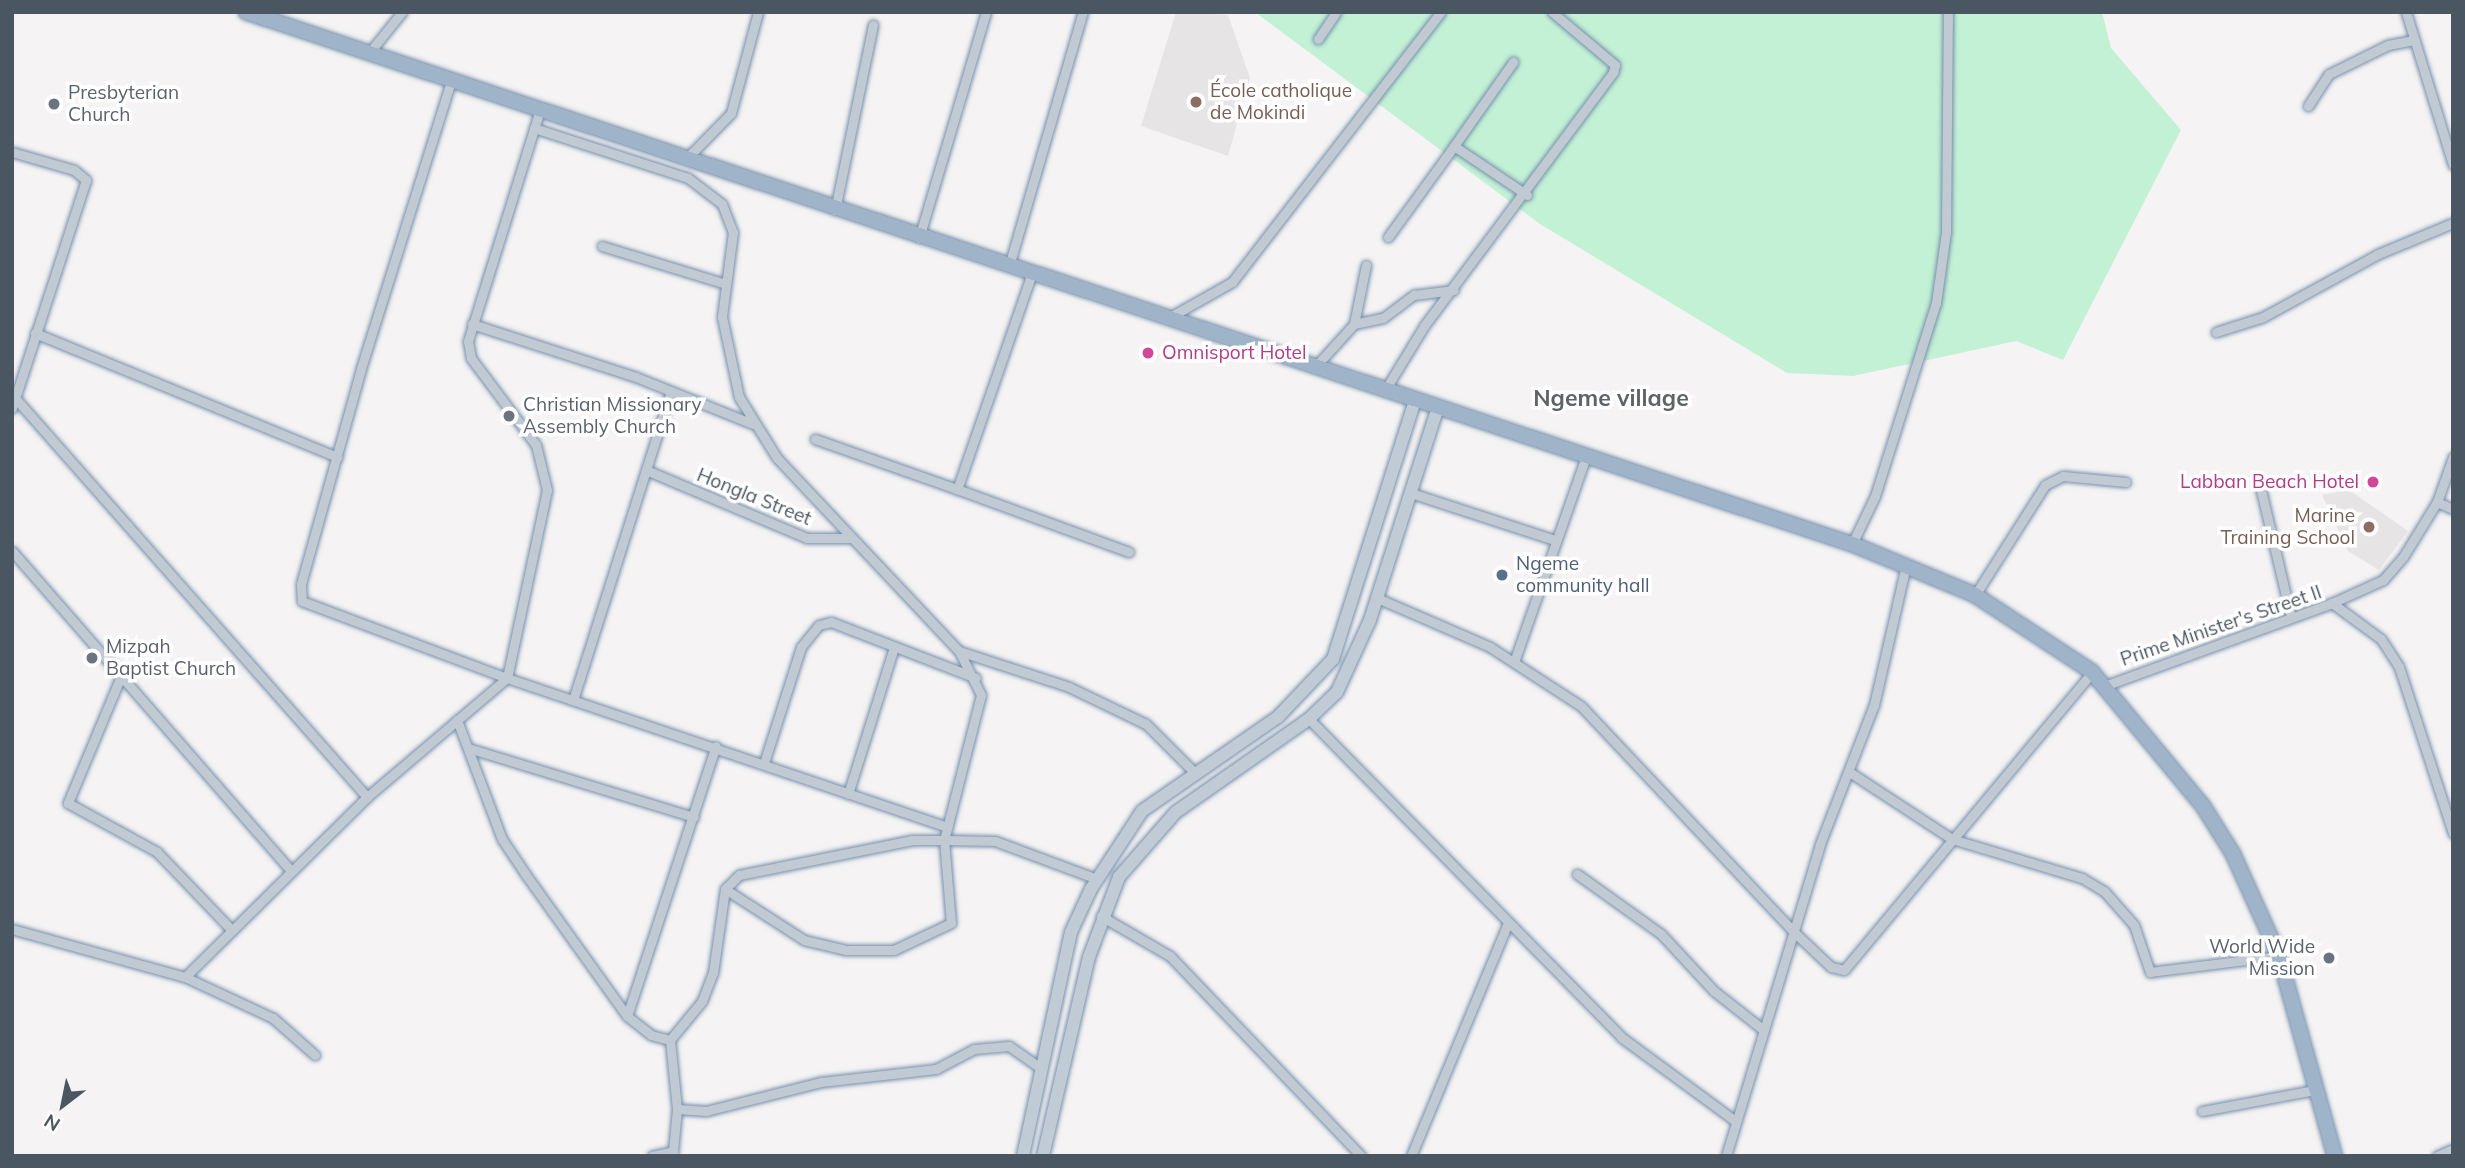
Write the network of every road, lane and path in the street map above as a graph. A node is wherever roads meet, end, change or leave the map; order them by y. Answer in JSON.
{"nodes":[{"id":1,"x":246,"y":12,"type":"edge"},
{"id":2,"x":402,"y":12,"type":"edge"},
{"id":3,"x":758,"y":12,"type":"edge"},
{"id":4,"x":986,"y":12,"type":"edge"},
{"id":5,"x":1083,"y":12,"type":"edge"},
{"id":6,"x":1336,"y":12,"type":"edge"},
{"id":7,"x":1441,"y":12,"type":"edge"},
{"id":8,"x":1552,"y":12,"type":"edge"},
{"id":9,"x":1948,"y":12,"type":"edge"},
{"id":10,"x":2406,"y":12,"type":"edge"},
{"id":11,"x":873,"y":24,"type":"dead end"},
{"id":12,"x":1318,"y":39,"type":"dead end"},
{"id":13,"x":2413,"y":40,"type":"junction"},
{"id":14,"x":369,"y":53,"type":"junction"},
{"id":15,"x":1513,"y":62,"type":"dead end"},
{"id":16,"x":452,"y":78,"type":"junction"},
{"id":17,"x":2308,"y":106,"type":"dead end"},
{"id":18,"x":540,"y":110,"type":"junction"},
{"id":19,"x":534,"y":128,"type":"junction"},
{"id":20,"x":1454,"y":146,"type":"junction"},
{"id":21,"x":12,"y":152,"type":"edge"},
{"id":22,"x":686,"y":159,"type":"junction"},
{"id":23,"x":2453,"y":165,"type":"edge"},
{"id":24,"x":1527,"y":195,"type":"junction"},
{"id":25,"x":835,"y":209,"type":"junction"},
{"id":26,"x":2453,"y":223,"type":"edge"},
{"id":27,"x":1388,"y":237,"type":"dead end"},
{"id":28,"x":919,"y":238,"type":"junction"},
{"id":29,"x":602,"y":246,"type":"dead end"},
{"id":30,"x":1366,"y":265,"type":"dead end"},
{"id":31,"x":1009,"y":266,"type":"junction"},
{"id":32,"x":1032,"y":273,"type":"junction"},
{"id":33,"x":723,"y":284,"type":"junction"},
{"id":34,"x":1454,"y":290,"type":"junction"},
{"id":35,"x":1170,"y":317,"type":"junction"},
{"id":36,"x":472,"y":324,"type":"junction"},
{"id":37,"x":1354,"y":324,"type":"junction"},
{"id":38,"x":2216,"y":332,"type":"dead end"},
{"id":39,"x":35,"y":333,"type":"junction"},
{"id":40,"x":1316,"y":366,"type":"junction"},
{"id":41,"x":1385,"y":390,"type":"junction"},
{"id":42,"x":671,"y":391,"type":"junction"},
{"id":43,"x":1415,"y":400,"type":"junction"},
{"id":44,"x":14,"y":404,"type":"edge"},
{"id":45,"x":1438,"y":407,"type":"junction"},
{"id":46,"x":753,"y":424,"type":"junction"},
{"id":47,"x":816,"y":439,"type":"dead end"},
{"id":48,"x":1586,"y":456,"type":"junction"},
{"id":49,"x":338,"y":457,"type":"junction"},
{"id":50,"x":2453,"y":457,"type":"edge"},
{"id":51,"x":646,"y":471,"type":"junction"},
{"id":52,"x":2126,"y":482,"type":"dead end"},
{"id":53,"x":2260,"y":486,"type":"dead end"},
{"id":54,"x":957,"y":489,"type":"junction"},
{"id":55,"x":1411,"y":493,"type":"junction"},
{"id":56,"x":2437,"y":502,"type":"junction"},
{"id":57,"x":2453,"y":509,"type":"edge"},
{"id":58,"x":852,"y":538,"type":"junction"},
{"id":59,"x":1552,"y":539,"type":"junction"},
{"id":60,"x":1852,"y":544,"type":"junction"},
{"id":61,"x":12,"y":551,"type":"edge"},
{"id":62,"x":1129,"y":552,"type":"dead end"},
{"id":63,"x":1906,"y":565,"type":"junction"},
{"id":64,"x":1975,"y":595,"type":"junction"},
{"id":65,"x":1377,"y":598,"type":"junction"},
{"id":66,"x":2332,"y":603,"type":"junction"},
{"id":67,"x":2291,"y":617,"type":"junction"},
{"id":68,"x":894,"y":648,"type":"junction"},
{"id":69,"x":959,"y":651,"type":"junction"},
{"id":70,"x":1514,"y":662,"type":"junction"},
{"id":71,"x":2092,"y":672,"type":"junction"},
{"id":72,"x":121,"y":676,"type":"junction"},
{"id":73,"x":507,"y":678,"type":"junction"},
{"id":74,"x":976,"y":678,"type":"junction"},
{"id":75,"x":2107,"y":685,"type":"junction"},
{"id":76,"x":573,"y":699,"type":"junction"},
{"id":77,"x":1310,"y":719,"type":"junction"},
{"id":78,"x":457,"y":720,"type":"junction"},
{"id":79,"x":716,"y":746,"type":"junction"},
{"id":80,"x":468,"y":748,"type":"junction"},
{"id":81,"x":764,"y":763,"type":"junction"},
{"id":82,"x":1193,"y":771,"type":"junction"},
{"id":83,"x":1851,"y":773,"type":"junction"},
{"id":84,"x":848,"y":794,"type":"junction"},
{"id":85,"x":368,"y":797,"type":"junction"},
{"id":86,"x":694,"y":817,"type":"junction"},
{"id":87,"x":947,"y":827,"type":"junction"},
{"id":88,"x":2453,"y":833,"type":"edge"},
{"id":89,"x":1952,"y":839,"type":"junction"},
{"id":90,"x":944,"y":840,"type":"junction"},
{"id":91,"x":290,"y":871,"type":"junction"},
{"id":92,"x":1577,"y":874,"type":"dead end"},
{"id":93,"x":1097,"y":878,"type":"junction"},
{"id":94,"x":725,"y":889,"type":"junction"},
{"id":95,"x":1101,"y":916,"type":"junction"},
{"id":96,"x":1507,"y":925,"type":"junction"},
{"id":97,"x":230,"y":928,"type":"junction"},
{"id":98,"x":12,"y":929,"type":"edge"},
{"id":99,"x":1794,"y":932,"type":"junction"},
{"id":100,"x":2279,"y":956,"type":"junction"},
{"id":101,"x":185,"y":977,"type":"junction"},
{"id":102,"x":627,"y":1016,"type":"junction"},
{"id":103,"x":1761,"y":1028,"type":"junction"},
{"id":104,"x":670,"y":1040,"type":"junction"},
{"id":105,"x":315,"y":1055,"type":"dead end"},
{"id":106,"x":1040,"y":1068,"type":"junction"},
{"id":107,"x":2314,"y":1090,"type":"junction"},
{"id":108,"x":677,"y":1109,"type":"junction"},
{"id":109,"x":2202,"y":1111,"type":"dead end"},
{"id":110,"x":1734,"y":1120,"type":"junction"},
{"id":111,"x":2453,"y":1149,"type":"edge"},
{"id":112,"x":673,"y":1151,"type":"junction"},
{"id":113,"x":652,"y":1156,"type":"edge"},
{"id":114,"x":684,"y":1156,"type":"edge"},
{"id":115,"x":1023,"y":1156,"type":"edge"},
{"id":116,"x":1043,"y":1156,"type":"edge"},
{"id":117,"x":1361,"y":1156,"type":"edge"},
{"id":118,"x":1411,"y":1156,"type":"edge"},
{"id":119,"x":1726,"y":1156,"type":"edge"},
{"id":120,"x":2335,"y":1156,"type":"edge"},
{"id":121,"x":2437,"y":1156,"type":"edge"}],
"edges":[{"from":1,"to":14,"type":"highway"},
{"from":2,"to":14,"type":"street"},
{"from":3,"to":22,"type":"street"},
{"from":4,"to":28,"type":"street"},
{"from":5,"to":31,"type":"street"},
{"from":6,"to":12,"type":"street"},
{"from":7,"to":35,"type":"street"},
{"from":8,"to":24,"type":"street"},
{"from":9,"to":60,"type":"street"},
{"from":10,"to":13,"type":"street"},
{"from":11,"to":25,"type":"street"},
{"from":13,"to":17,"type":"street"},
{"from":13,"to":23,"type":"street"},
{"from":14,"to":16,"type":"highway"},
{"from":15,"to":20,"type":"street"},
{"from":16,"to":18,"type":"highway"},
{"from":16,"to":49,"type":"street"},
{"from":18,"to":19,"type":"street"},
{"from":18,"to":22,"type":"highway"},
{"from":19,"to":33,"type":"street"},
{"from":19,"to":36,"type":"street"},
{"from":20,"to":24,"type":"street"},
{"from":20,"to":27,"type":"street"},
{"from":21,"to":39,"type":"street"},
{"from":22,"to":25,"type":"highway"},
{"from":24,"to":34,"type":"street"},
{"from":25,"to":28,"type":"highway"},
{"from":26,"to":38,"type":"street"},
{"from":28,"to":31,"type":"highway"},
{"from":29,"to":33,"type":"street"},
{"from":30,"to":37,"type":"street"},
{"from":31,"to":32,"type":"highway"},
{"from":32,"to":35,"type":"highway"},
{"from":32,"to":54,"type":"street"},
{"from":33,"to":46,"type":"street"},
{"from":34,"to":37,"type":"street"},
{"from":34,"to":41,"type":"street"},
{"from":35,"to":40,"type":"highway"},
{"from":36,"to":42,"type":"street"},
{"from":36,"to":73,"type":"street"},
{"from":37,"to":40,"type":"street"},
{"from":39,"to":44,"type":"street"},
{"from":39,"to":49,"type":"street"},
{"from":40,"to":41,"type":"highway"},
{"from":41,"to":43,"type":"highway"},
{"from":42,"to":46,"type":"street"},
{"from":42,"to":51,"type":"street"},
{"from":43,"to":45,"type":"highway"},
{"from":43,"to":82,"type":"main road"},
{"from":44,"to":85,"type":"street"},
{"from":45,"to":48,"type":"highway"},
{"from":45,"to":55,"type":"main road"},
{"from":46,"to":58,"type":"street"},
{"from":47,"to":54,"type":"street"},
{"from":48,"to":59,"type":"street"},
{"from":48,"to":60,"type":"highway"},
{"from":49,"to":73,"type":"street"},
{"from":50,"to":56,"type":"street"},
{"from":51,"to":58,"type":"street","name":"Hongla Street"},
{"from":51,"to":76,"type":"street"},
{"from":52,"to":64,"type":"street"},
{"from":53,"to":67,"type":"street"},
{"from":54,"to":62,"type":"street"},
{"from":55,"to":59,"type":"street"},
{"from":55,"to":65,"type":"main road"},
{"from":56,"to":57,"type":"street"},
{"from":56,"to":66,"type":"street"},
{"from":58,"to":69,"type":"street"},
{"from":59,"to":70,"type":"street"},
{"from":60,"to":63,"type":"highway"},
{"from":61,"to":72,"type":"street"},
{"from":63,"to":64,"type":"highway"},
{"from":63,"to":83,"type":"street"},
{"from":64,"to":71,"type":"highway"},
{"from":65,"to":70,"type":"street"},
{"from":65,"to":77,"type":"main road"},
{"from":66,"to":67,"type":"street","name":"Prime Minister's Street II"},
{"from":66,"to":88,"type":"street","name":"Prime Minister's Street II"},
{"from":67,"to":75,"type":"street","name":"Prime Minister's Street II"},
{"from":68,"to":74,"type":"street"},
{"from":68,"to":81,"type":"street"},
{"from":68,"to":84,"type":"street"},
{"from":69,"to":74,"type":"street"},
{"from":69,"to":82,"type":"street"},
{"from":70,"to":99,"type":"street"},
{"from":71,"to":75,"type":"highway"},
{"from":71,"to":89,"type":"street"},
{"from":72,"to":91,"type":"street"},
{"from":72,"to":97,"type":"street"},
{"from":73,"to":76,"type":"street"},
{"from":73,"to":78,"type":"street"},
{"from":74,"to":87,"type":"street"},
{"from":75,"to":100,"type":"highway"},
{"from":76,"to":79,"type":"street"},
{"from":77,"to":95,"type":"main road"},
{"from":77,"to":96,"type":"street"},
{"from":78,"to":80,"type":"street"},
{"from":78,"to":85,"type":"street"},
{"from":79,"to":81,"type":"street"},
{"from":79,"to":86,"type":"street"},
{"from":80,"to":86,"type":"street"},
{"from":80,"to":102,"type":"street"},
{"from":81,"to":84,"type":"street"},
{"from":82,"to":93,"type":"main road"},
{"from":83,"to":89,"type":"street"},
{"from":83,"to":99,"type":"street"},
{"from":84,"to":87,"type":"street"},
{"from":85,"to":91,"type":"street"},
{"from":86,"to":102,"type":"street"},
{"from":87,"to":90,"type":"street"},
{"from":89,"to":99,"type":"street"},
{"from":89,"to":100,"type":"street"},
{"from":90,"to":93,"type":"street"},
{"from":90,"to":94,"type":"street"},
{"from":90,"to":94,"type":"street"},
{"from":91,"to":97,"type":"street"},
{"from":92,"to":103,"type":"street"},
{"from":93,"to":106,"type":"main road"},
{"from":94,"to":104,"type":"street"},
{"from":95,"to":116,"type":"main road"},
{"from":95,"to":117,"type":"street"},
{"from":96,"to":110,"type":"street"},
{"from":96,"to":118,"type":"street"},
{"from":97,"to":101,"type":"street"},
{"from":98,"to":101,"type":"street"},
{"from":99,"to":103,"type":"street"},
{"from":100,"to":107,"type":"highway"},
{"from":101,"to":105,"type":"street"},
{"from":102,"to":104,"type":"street"},
{"from":103,"to":110,"type":"street"},
{"from":104,"to":108,"type":"street"},
{"from":106,"to":108,"type":"street"},
{"from":106,"to":115,"type":"main road"},
{"from":107,"to":109,"type":"street"},
{"from":107,"to":120,"type":"highway"},
{"from":108,"to":112,"type":"street"},
{"from":110,"to":119,"type":"street"},
{"from":111,"to":121,"type":"street"},
{"from":112,"to":113,"type":"street"},
{"from":112,"to":114,"type":"street"}]}
